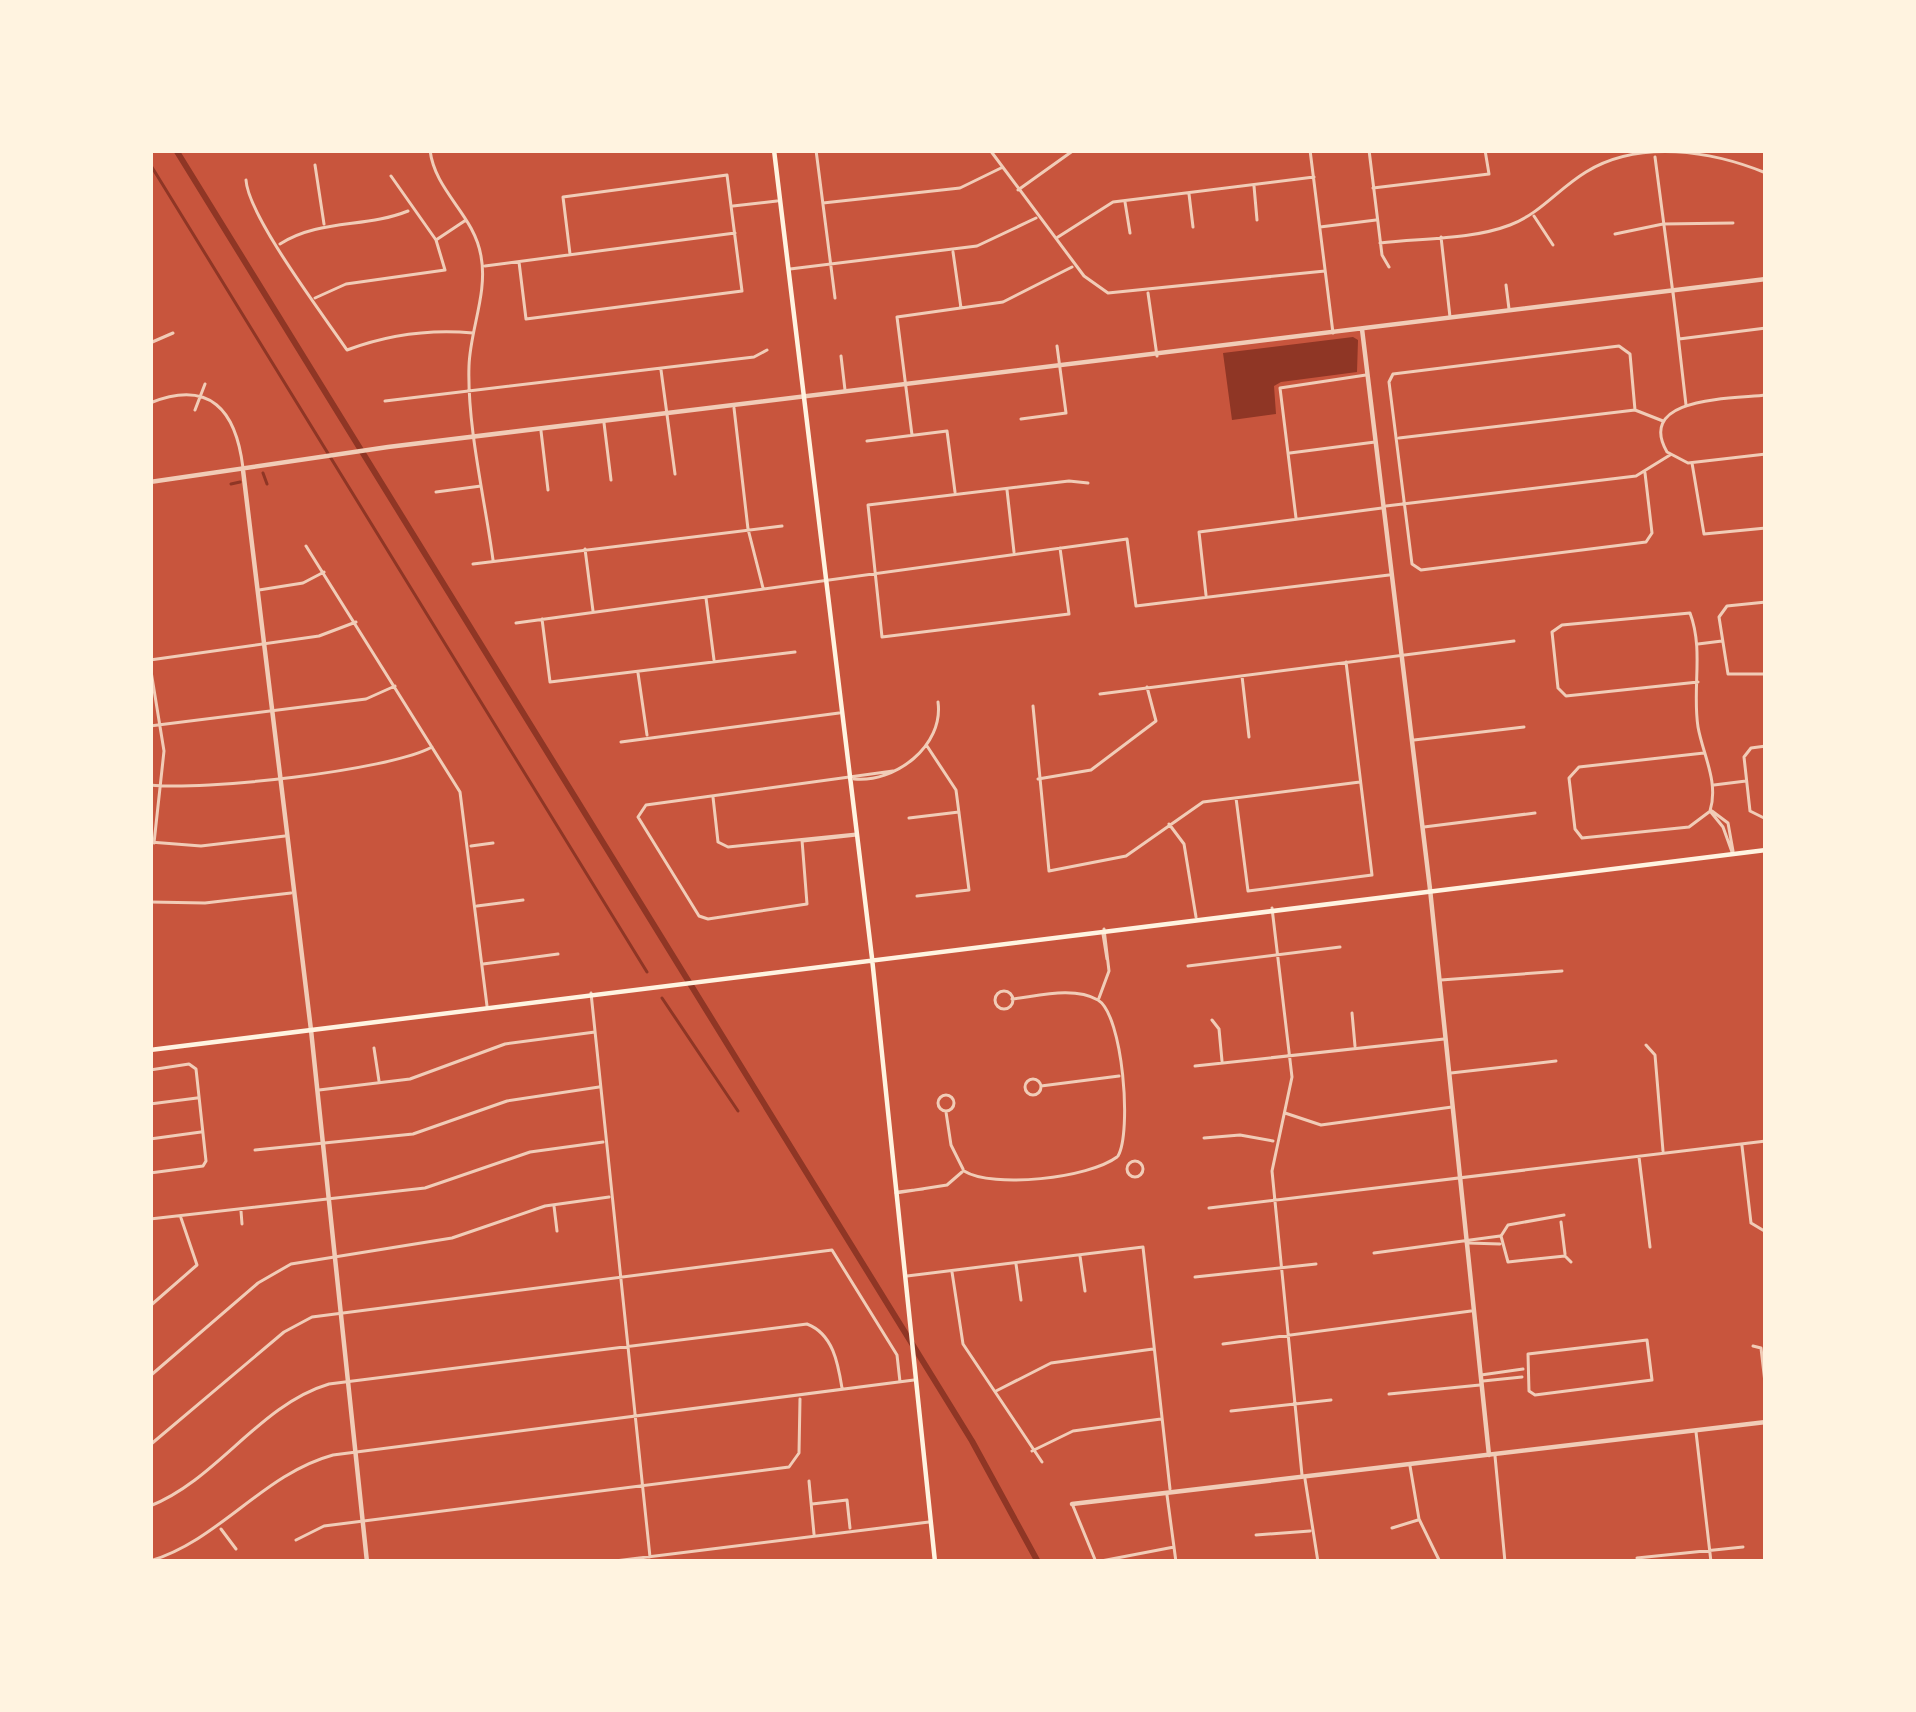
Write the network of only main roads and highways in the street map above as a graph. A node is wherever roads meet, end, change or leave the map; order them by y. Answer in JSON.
{"nodes":[{"id":1,"x":773,"y":150,"type":"edge"},
{"id":2,"x":1766,"y":850,"type":"edge"},
{"id":3,"x":872,"y":958,"type":"junction"},
{"id":4,"x":150,"y":1050,"type":"edge"},
{"id":5,"x":934,"y":1562,"type":"edge"}],
"edges":[{"from":1,"to":3,"type":"main road"},
{"from":2,"to":3,"type":"main road"},
{"from":3,"to":4,"type":"main road"},
{"from":3,"to":5,"type":"main road"}]}
